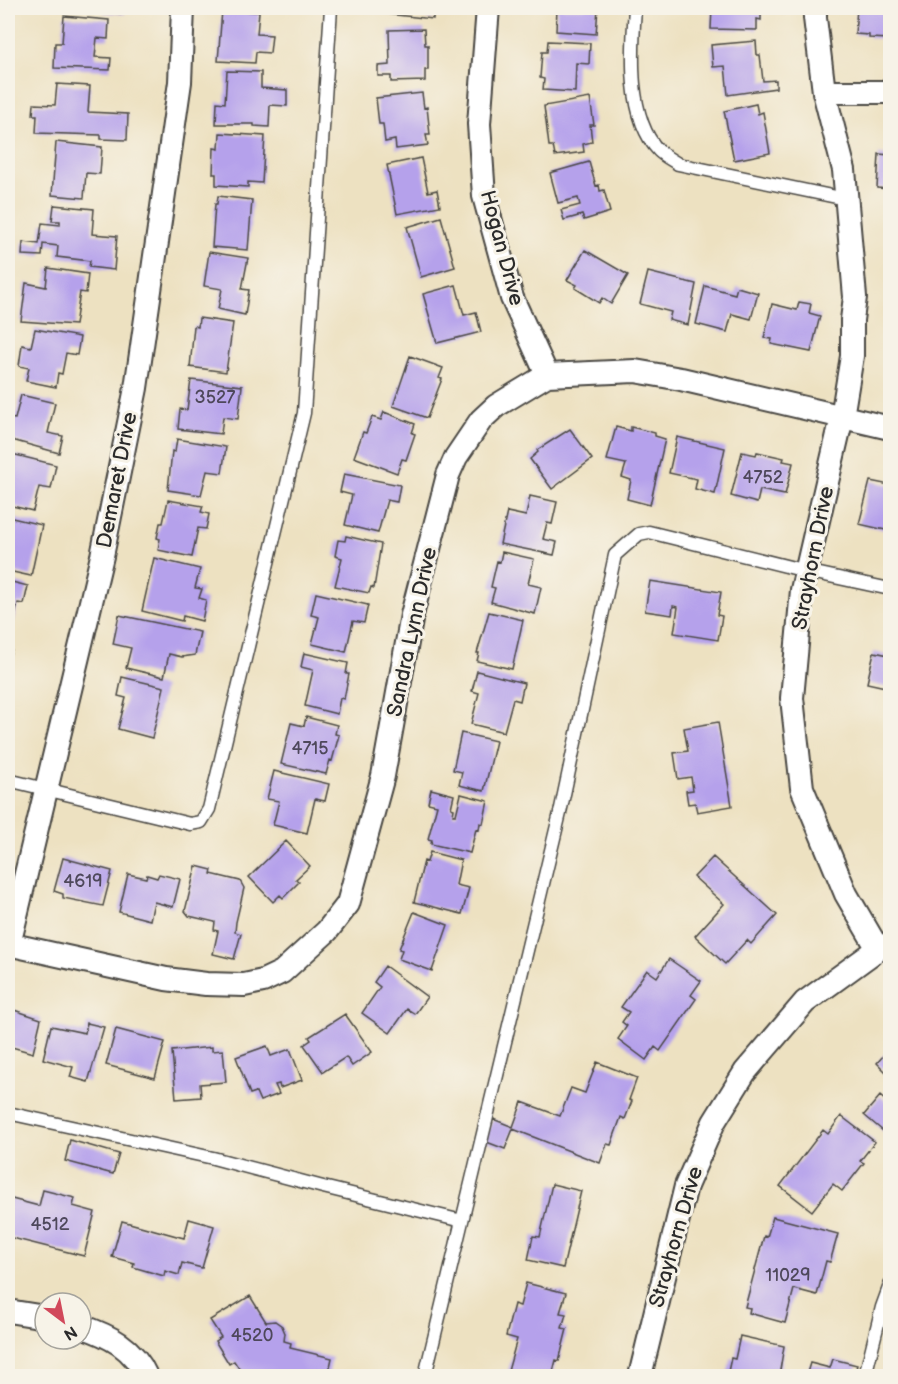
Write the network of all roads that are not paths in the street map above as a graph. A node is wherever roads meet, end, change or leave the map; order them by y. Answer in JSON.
{"nodes":[{"id":1,"x":183,"y":8,"type":"edge"},
{"id":2,"x":331,"y":8,"type":"edge"},
{"id":3,"x":488,"y":8,"type":"edge"},
{"id":4,"x":635,"y":8,"type":"edge"},
{"id":5,"x":815,"y":8,"type":"edge"},
{"id":6,"x":824,"y":92,"type":"junction"},
{"id":7,"x":891,"y":92,"type":"edge"},
{"id":8,"x":846,"y":198,"type":"junction"},
{"id":9,"x":547,"y":375,"type":"junction"},
{"id":10,"x":842,"y":417,"type":"junction"},
{"id":11,"x":891,"y":428,"type":"edge"},
{"id":12,"x":806,"y":571,"type":"junction"},
{"id":13,"x":891,"y":589,"type":"edge"},
{"id":14,"x":8,"y":780,"type":"edge"},
{"id":15,"x":46,"y":790,"type":"junction"},
{"id":16,"x":8,"y":944,"type":"edge"},
{"id":17,"x":884,"y":946,"type":"edge"},
{"id":18,"x":8,"y":1113,"type":"edge"},
{"id":19,"x":462,"y":1221,"type":"junction"},
{"id":20,"x":891,"y":1285,"type":"edge"},
{"id":21,"x":8,"y":1311,"type":"edge"},
{"id":22,"x":33,"y":1315,"type":"edge"},
{"id":23,"x":93,"y":1330,"type":"edge"},
{"id":24,"x":146,"y":1377,"type":"edge"},
{"id":25,"x":425,"y":1377,"type":"edge"},
{"id":26,"x":640,"y":1377,"type":"edge"},
{"id":27,"x":866,"y":1377,"type":"edge"}],
"edges":[{"from":1,"to":15,"type":"street","name":"Demaret Drive"},
{"from":2,"to":15,"type":"lane"},
{"from":3,"to":9,"type":"street","name":"Hogan Drive"},
{"from":4,"to":8,"type":"lane"},
{"from":5,"to":6,"type":"street","name":"Strayhorn Drive"},
{"from":6,"to":7,"type":"street"},
{"from":6,"to":8,"type":"street","name":"Strayhorn Drive"},
{"from":8,"to":10,"type":"street","name":"Strayhorn Drive"},
{"from":9,"to":10,"type":"street","name":"Sandra Lynn Drive"},
{"from":9,"to":16,"type":"street","name":"Sandra Lynn Drive"},
{"from":10,"to":11,"type":"street","name":"Sandra Lynn Drive"},
{"from":10,"to":12,"type":"street","name":"Strayhorn Drive"},
{"from":12,"to":13,"type":"lane"},
{"from":12,"to":17,"type":"street","name":"Strayhorn Drive"},
{"from":12,"to":19,"type":"lane"},
{"from":14,"to":15,"type":"lane"},
{"from":15,"to":16,"type":"street","name":"Demaret Drive"},
{"from":17,"to":26,"type":"street","name":"Strayhorn Drive"},
{"from":18,"to":19,"type":"lane"},
{"from":19,"to":25,"type":"lane"},
{"from":20,"to":27,"type":"lane"},
{"from":21,"to":22,"type":"street"},
{"from":23,"to":24,"type":"street"}]}
